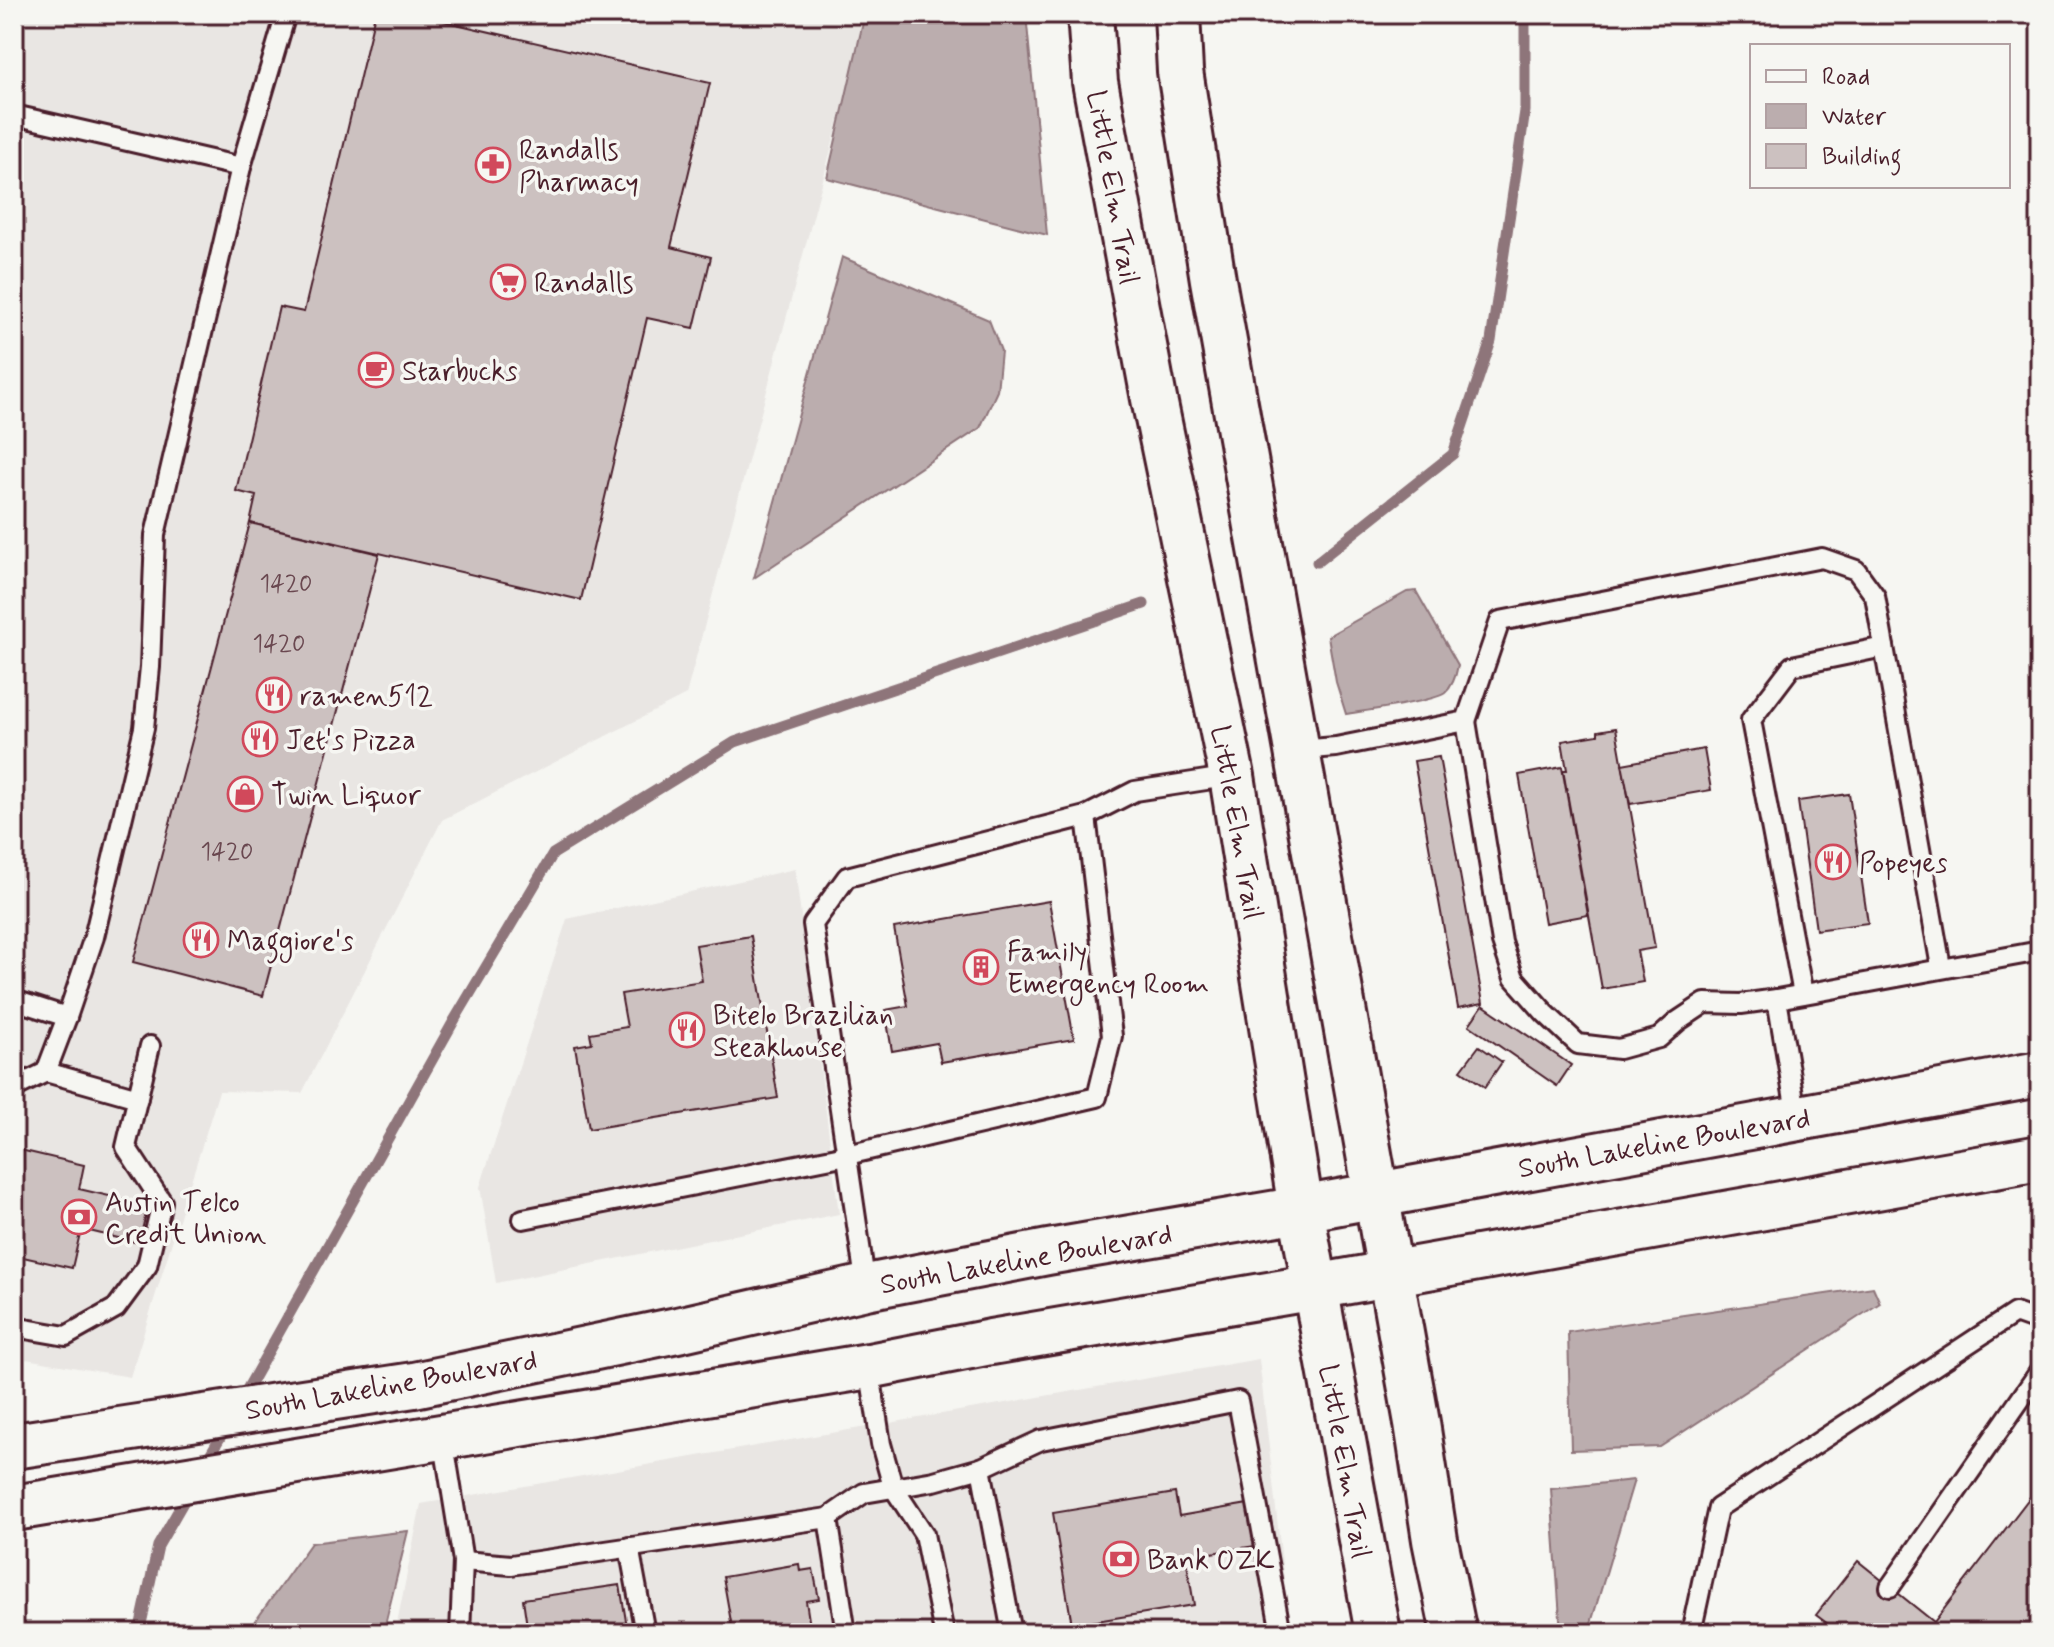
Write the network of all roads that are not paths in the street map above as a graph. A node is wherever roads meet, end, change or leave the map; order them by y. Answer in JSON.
{"nodes":[{"id":1,"x":286,"y":14,"type":"edge"},
{"id":2,"x":1090,"y":14,"type":"edge"},
{"id":3,"x":1177,"y":14,"type":"edge"},
{"id":4,"x":14,"y":115,"type":"edge"},
{"id":5,"x":241,"y":167,"type":"junction"},
{"id":6,"x":1884,"y":647,"type":"junction"},
{"id":7,"x":1466,"y":721,"type":"junction"},
{"id":8,"x":1298,"y":750,"type":"junction"},
{"id":9,"x":1232,"y":776,"type":"junction"},
{"id":10,"x":1086,"y":816,"type":"junction"},
{"id":11,"x":2040,"y":951,"type":"edge"},
{"id":12,"x":1941,"y":967,"type":"junction"},
{"id":13,"x":1803,"y":994,"type":"junction"},
{"id":14,"x":1777,"y":999,"type":"junction"},
{"id":15,"x":14,"y":1000,"type":"edge"},
{"id":16,"x":67,"y":1017,"type":"junction"},
{"id":17,"x":150,"y":1046,"type":"dead end"},
{"id":18,"x":46,"y":1072,"type":"junction"},
{"id":19,"x":2040,"y":1074,"type":"edge"},
{"id":20,"x":14,"y":1088,"type":"edge"},
{"id":21,"x":138,"y":1098,"type":"junction"},
{"id":22,"x":1797,"y":1118,"type":"junction"},
{"id":23,"x":847,"y":1155,"type":"junction"},
{"id":24,"x":2040,"y":1158,"type":"edge"},
{"id":25,"x":1376,"y":1194,"type":"junction"},
{"id":26,"x":1301,"y":1209,"type":"junction"},
{"id":27,"x":523,"y":1219,"type":"dead end"},
{"id":28,"x":1389,"y":1273,"type":"junction"},
{"id":29,"x":866,"y":1287,"type":"junction"},
{"id":30,"x":1315,"y":1287,"type":"junction"},
{"id":31,"x":2040,"y":1322,"type":"edge"},
{"id":32,"x":14,"y":1327,"type":"edge"},
{"id":33,"x":869,"y":1366,"type":"junction"},
{"id":34,"x":2040,"y":1371,"type":"edge"},
{"id":35,"x":435,"y":1438,"type":"junction"},
{"id":36,"x":14,"y":1446,"type":"edge"},
{"id":37,"x":981,"y":1468,"type":"junction"},
{"id":38,"x":893,"y":1487,"type":"junction"},
{"id":39,"x":14,"y":1508,"type":"edge"},
{"id":40,"x":828,"y":1518,"type":"junction"},
{"id":41,"x":629,"y":1547,"type":"junction"},
{"id":42,"x":463,"y":1561,"type":"junction"},
{"id":43,"x":1890,"y":1587,"type":"dead end"},
{"id":44,"x":460,"y":1633,"type":"edge"},
{"id":45,"x":645,"y":1633,"type":"edge"},
{"id":46,"x":846,"y":1633,"type":"edge"},
{"id":47,"x":944,"y":1633,"type":"edge"},
{"id":48,"x":1012,"y":1633,"type":"edge"},
{"id":49,"x":1281,"y":1633,"type":"edge"},
{"id":50,"x":1378,"y":1633,"type":"edge"},
{"id":51,"x":1454,"y":1633,"type":"edge"},
{"id":52,"x":1691,"y":1633,"type":"edge"}],
"edges":[{"from":1,"to":5,"type":"lane"},
{"from":2,"to":9,"type":"main road","name":"Little Elm Trail"},
{"from":3,"to":8,"type":"main road"},
{"from":4,"to":5,"type":"lane"},
{"from":5,"to":16,"type":"lane"},
{"from":6,"to":7,"type":"lane"},
{"from":6,"to":12,"type":"lane"},
{"from":6,"to":13,"type":"lane"},
{"from":7,"to":8,"type":"lane"},
{"from":7,"to":14,"type":"lane"},
{"from":8,"to":25,"type":"main road"},
{"from":9,"to":10,"type":"lane"},
{"from":9,"to":26,"type":"main road","name":"Little Elm Trail"},
{"from":10,"to":23,"type":"lane"},
{"from":10,"to":23,"type":"lane"},
{"from":11,"to":12,"type":"lane"},
{"from":12,"to":13,"type":"lane"},
{"from":13,"to":14,"type":"lane"},
{"from":14,"to":22,"type":"lane"},
{"from":15,"to":16,"type":"lane"},
{"from":16,"to":18,"type":"lane"},
{"from":17,"to":21,"type":"lane"},
{"from":18,"to":20,"type":"lane"},
{"from":18,"to":21,"type":"lane"},
{"from":19,"to":22,"type":"main road","name":"South Lakeline Boulevard"},
{"from":21,"to":32,"type":"lane"},
{"from":22,"to":25,"type":"main road","name":"South Lakeline Boulevard"},
{"from":23,"to":27,"type":"lane"},
{"from":23,"to":29,"type":"lane"},
{"from":24,"to":28,"type":"main road"},
{"from":25,"to":26,"type":"main road","name":"South Lakeline Boulevard"},
{"from":25,"to":28,"type":"main road"},
{"from":26,"to":29,"type":"main road","name":"South Lakeline Boulevard"},
{"from":26,"to":30,"type":"main road","name":"Little Elm Trail"},
{"from":28,"to":30,"type":"main road"},
{"from":28,"to":51,"type":"main road"},
{"from":29,"to":36,"type":"main road","name":"South Lakeline Boulevard"},
{"from":30,"to":33,"type":"main road"},
{"from":30,"to":50,"type":"main road","name":"Little Elm Trail"},
{"from":31,"to":52,"type":"lane"},
{"from":33,"to":35,"type":"main road"},
{"from":33,"to":38,"type":"lane"},
{"from":34,"to":43,"type":"lane"},
{"from":35,"to":39,"type":"main road"},
{"from":35,"to":42,"type":"lane"},
{"from":37,"to":38,"type":"lane"},
{"from":37,"to":48,"type":"lane"},
{"from":37,"to":49,"type":"lane"},
{"from":38,"to":40,"type":"lane"},
{"from":38,"to":47,"type":"lane"},
{"from":40,"to":41,"type":"lane"},
{"from":40,"to":46,"type":"lane"},
{"from":41,"to":42,"type":"lane"},
{"from":41,"to":45,"type":"lane"},
{"from":42,"to":44,"type":"lane"}]}
